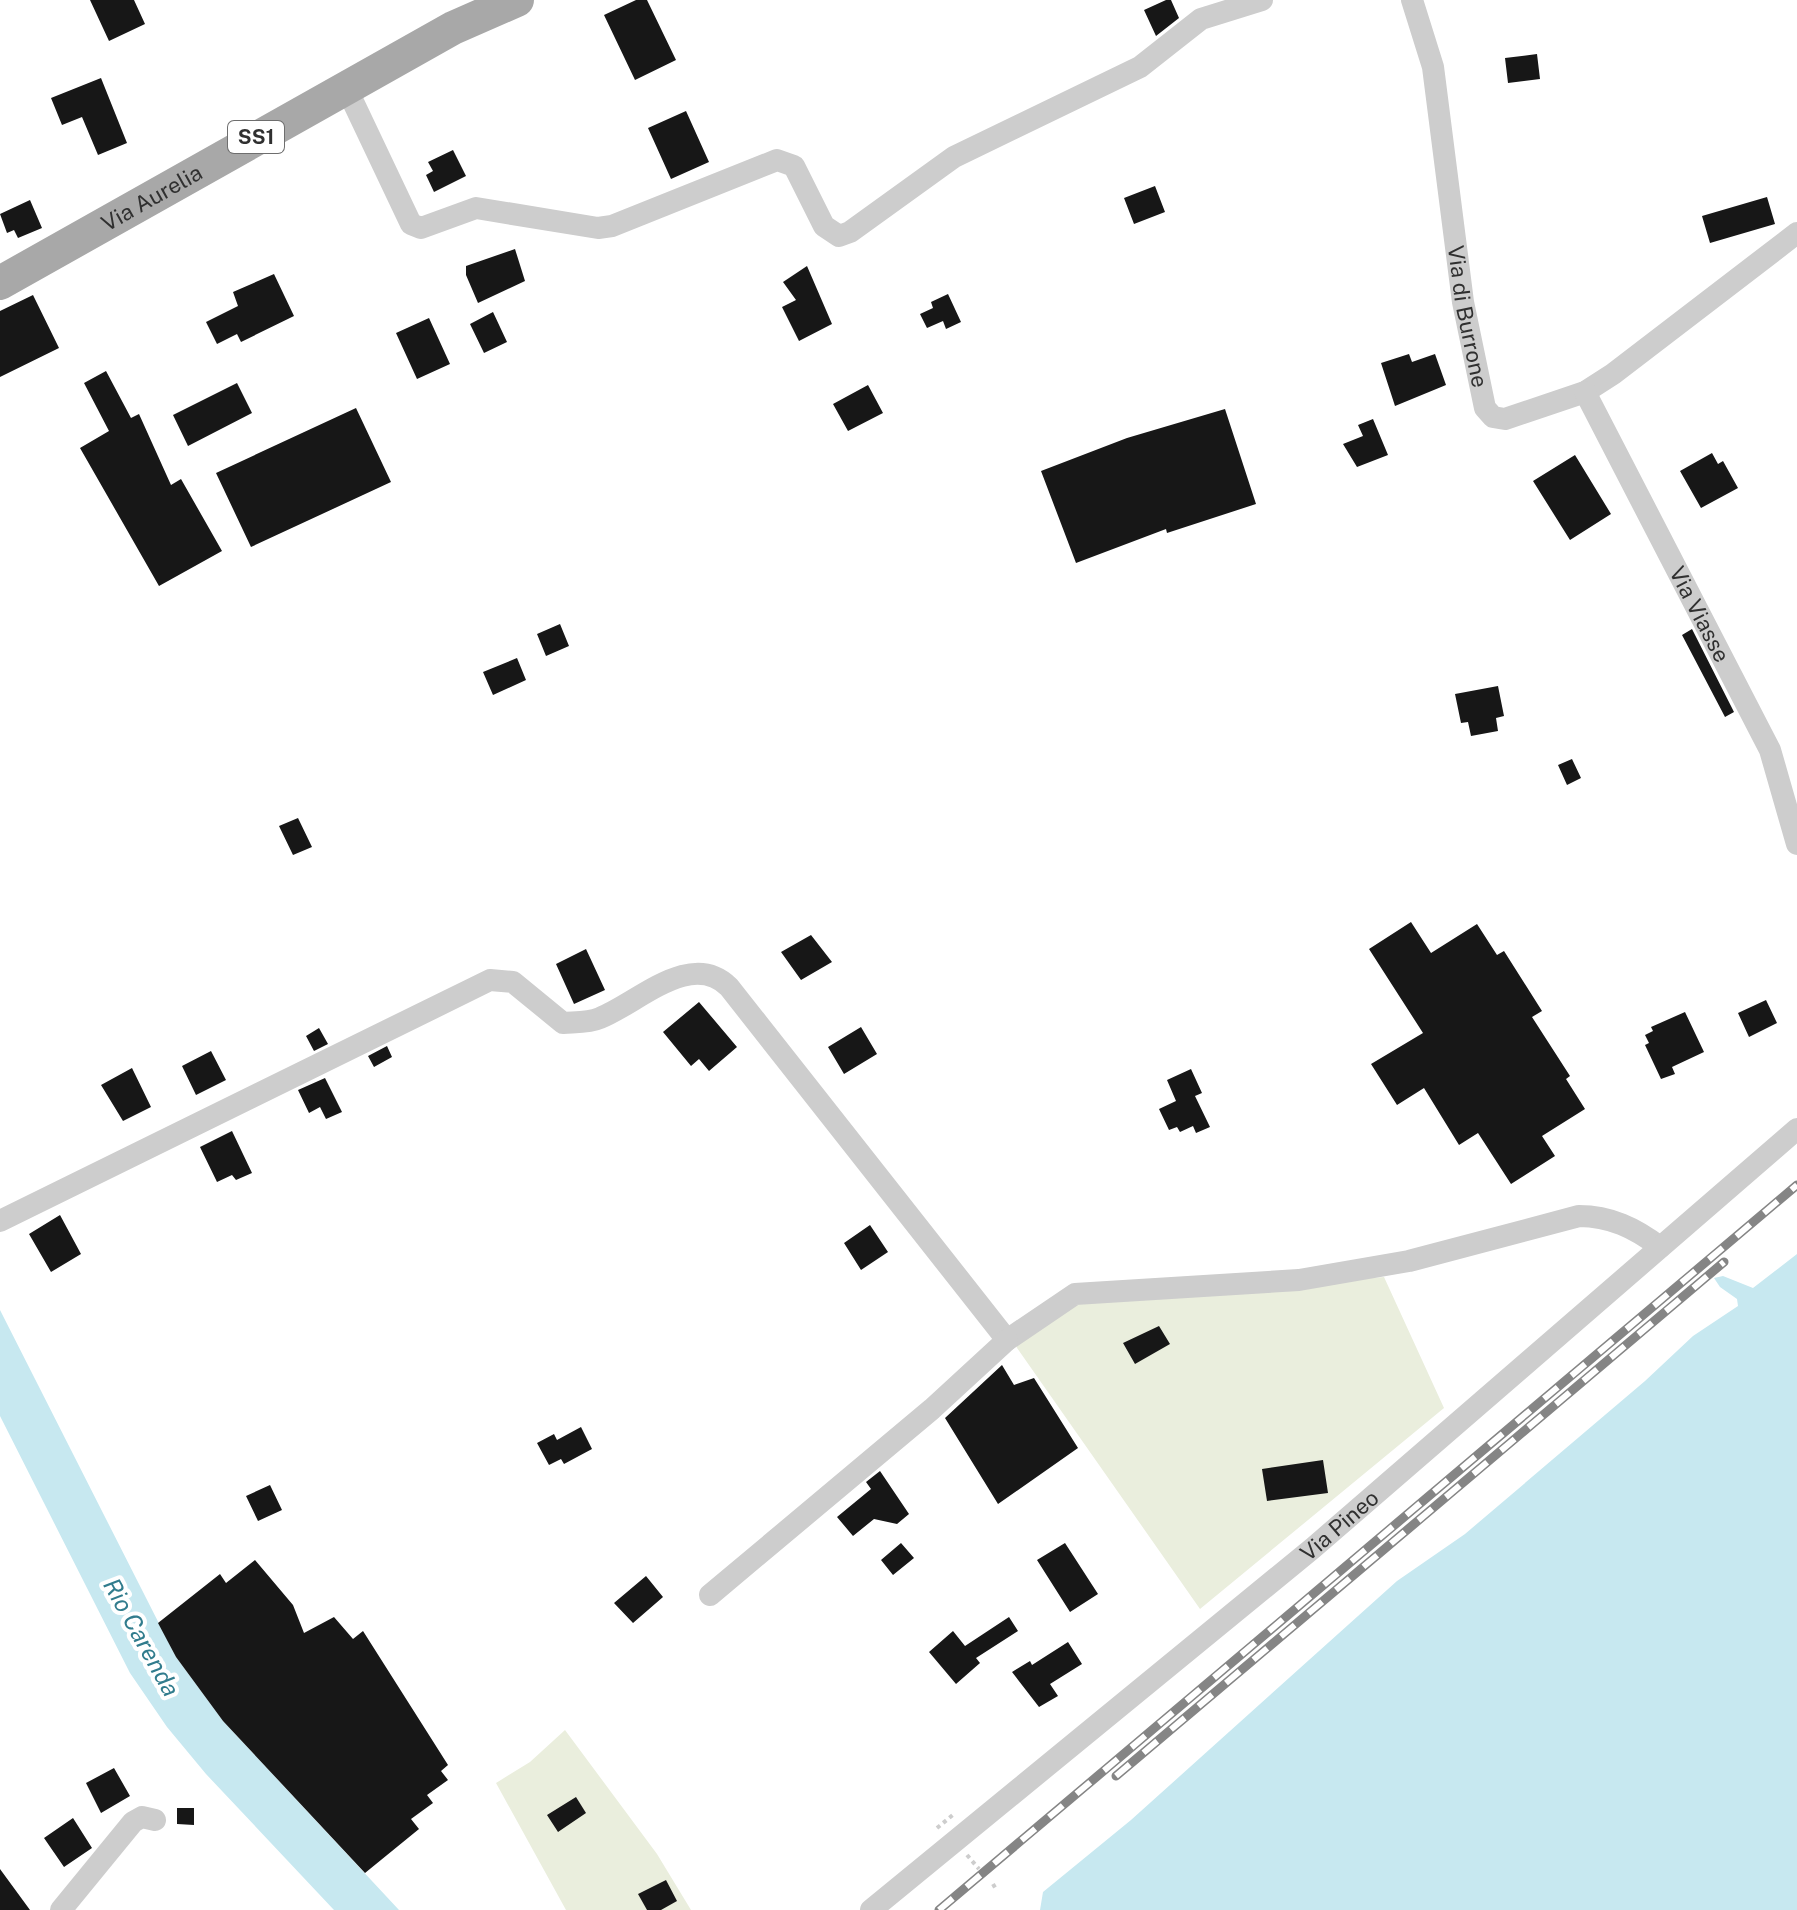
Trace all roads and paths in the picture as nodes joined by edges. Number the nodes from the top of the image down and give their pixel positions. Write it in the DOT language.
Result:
graph roads {
  1 [pos="517,0"];
  2 [pos="1262,0"];
  3 [pos="1412,0"];
  4 [pos="346,87"];
  5 [pos="1797,233"];
  6 [pos="0,283"];
  7 [pos="1585,392"];
  8 [pos="1797,844"];
  9 [pos="1797,1129"];
  10 [pos="0,1221"];
  11 [pos="1660,1247"];
  12 [pos="1007,1340"];
  13 [pos="710,1595"];
  14 [pos="155,1820"];
  15 [pos="993,1884"];
  16 [pos="997,1891"];
  17 [pos="61,1910"];
  18 [pos="871,1910"];
  1 -- 4 [label="main road, Via Aurelia / SS1"];
  2 -- 4 [label="street"];
  3 -- 7 [label="street, Via di Burrone"];
  4 -- 6 [label="main road, Via Aurelia / SS1"];
  5 -- 7 [label="street, Via di Burrone"];
  7 -- 8 [label="street, Via Viasse"];
  9 -- 11 [label="street, Via Pineo"];
  10 -- 12 [label="street"];
  11 -- 12 [label="street"];
  11 -- 18 [label="street, Via Pineo"];
  12 -- 13 [label="street"];
  14 -- 17 [label="street"];
  15 -- 16 [label="path"];
}
